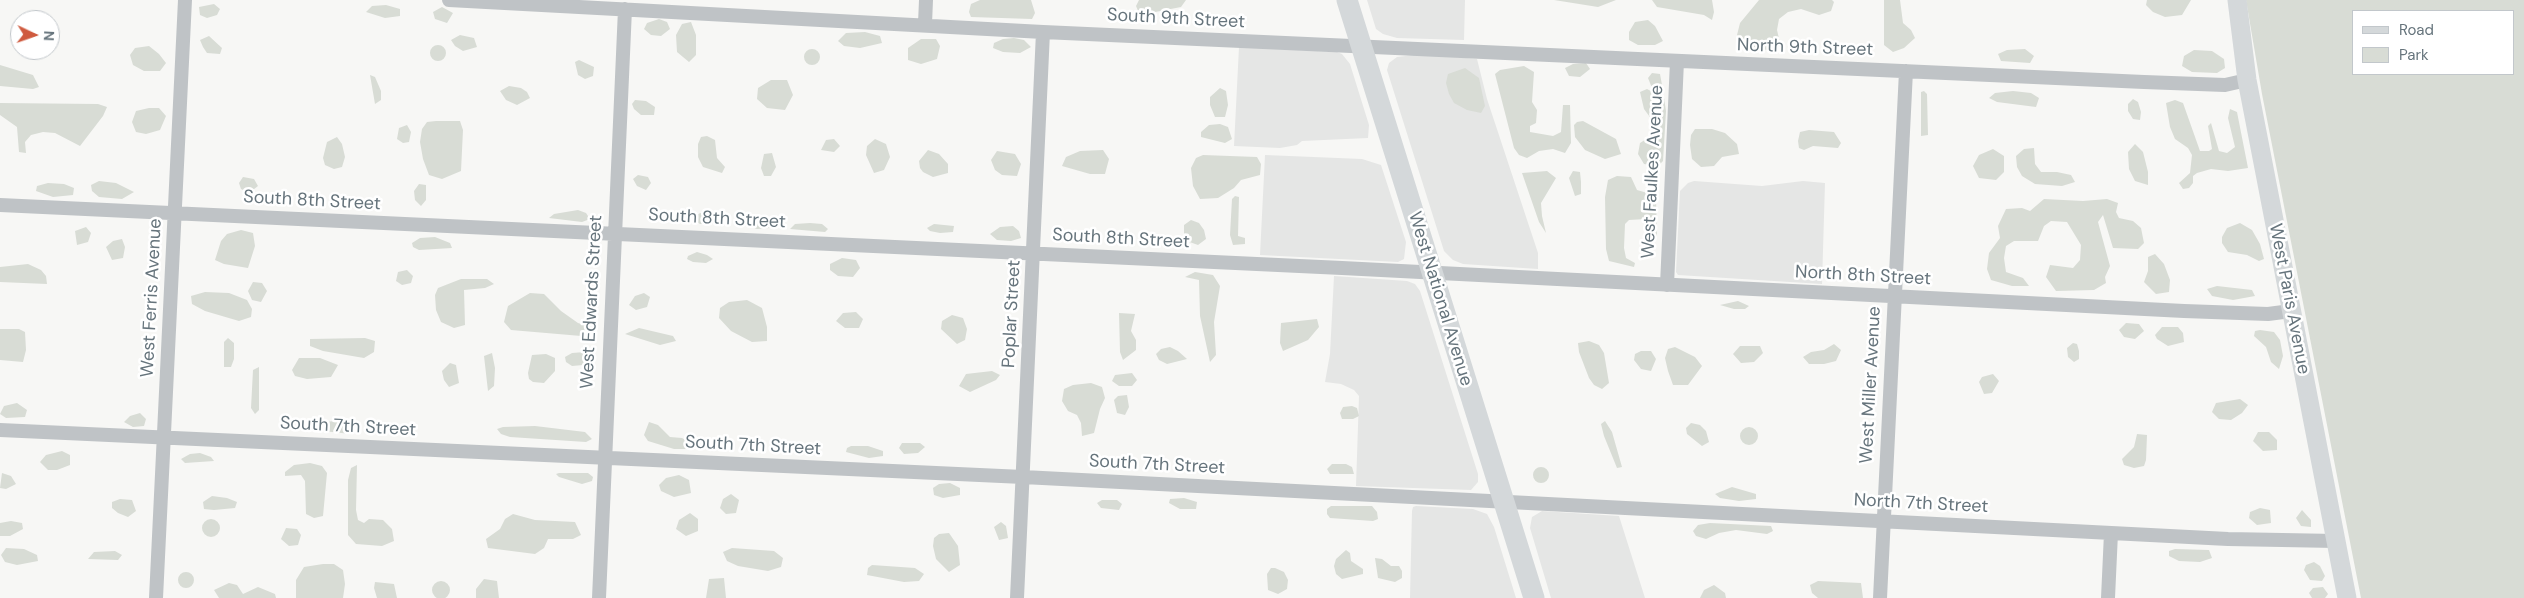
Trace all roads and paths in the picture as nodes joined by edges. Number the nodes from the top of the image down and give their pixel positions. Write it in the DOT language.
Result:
graph roads {
  1 [pos="185,0"];
  2 [pos="449,0"];
  3 [pos="926,0"];
  4 [pos="1347,0"];
  5 [pos="2237,0"];
  6 [pos="625,9"];
  7 [pos="925,24"];
  8 [pos="1043,32"];
  9 [pos="1361,45"];
  10 [pos="1677,61"];
  11 [pos="1906,71"];
  12 [pos="2246,80"];
  13 [pos="0,205"];
  14 [pos="175,213"];
  15 [pos="614,233"];
  16 [pos="1034,254"];
  17 [pos="1432,273"];
  18 [pos="1667,285"];
  19 [pos="1895,296"];
  20 [pos="2291,312"];
  21 [pos="0,430"];
  22 [pos="164,437"];
  23 [pos="604,458"];
  24 [pos="1023,477"];
  25 [pos="1503,502"];
  26 [pos="1883,521"];
  27 [pos="2111,533"];
  28 [pos="2336,542"];
  29 [pos="156,598"];
  30 [pos="599,598"];
  31 [pos="1017,598"];
  32 [pos="1534,598"];
  33 [pos="1880,598"];
  34 [pos="2108,598"];
  35 [pos="2347,598"];
  1 -- 14 [label="street, West Ferris Avenue"];
  2 -- 6 [label="street, South 9th Street"];
  3 -- 7 [label="street"];
  4 -- 9 [label="main road, West National Avenue"];
  5 -- 12 [label="main road, West Paris Avenue"];
  6 -- 7 [label="street, South 9th Street"];
  6 -- 15 [label="street, West Edwards Street"];
  7 -- 8 [label="street, South 9th Street"];
  8 -- 9 [label="street, South 9th Street"];
  8 -- 16 [label="street, Poplar Street"];
  9 -- 10 [label="street, North 9th Street"];
  9 -- 17 [label="main road, West National Avenue"];
  10 -- 11 [label="street, North 9th Street"];
  10 -- 18 [label="street, West Faulkes Avenue"];
  11 -- 12 [label="street, North 9th Street"];
  11 -- 19 [label="street, West Miller Avenue"];
  12 -- 20 [label="main road, West Paris Avenue"];
  13 -- 14 [label="street, South 8th Street"];
  14 -- 15 [label="street, South 8th Street"];
  14 -- 22 [label="street, West Ferris Avenue"];
  15 -- 16 [label="street, South 8th Street"];
  15 -- 23 [label="street, West Edwards Street"];
  16 -- 17 [label="street, South 8th Street"];
  16 -- 24 [label="street, Poplar Street"];
  17 -- 18 [label="street, North 8th Street"];
  17 -- 25 [label="main road, West National Avenue"];
  18 -- 19 [label="street, North 8th Street"];
  19 -- 20 [label="street, North 8th Street"];
  19 -- 26 [label="street, West Miller Avenue"];
  20 -- 28 [label="main road, West Paris Avenue"];
  21 -- 22 [label="street, South 7th Street"];
  22 -- 23 [label="street, South 7th Street"];
  22 -- 29 [label="street, West Ferris Avenue"];
  23 -- 24 [label="street, South 7th Street"];
  23 -- 30 [label="street, West Edwards Street"];
  24 -- 25 [label="street, South 7th Street"];
  24 -- 31 [label="street, Poplar Street"];
  25 -- 26 [label="street, North 7th Street"];
  25 -- 32 [label="main road, West National Avenue"];
  26 -- 27 [label="street, North 7th Street"];
  26 -- 33 [label="street, West Miller Avenue"];
  27 -- 28 [label="street, North 7th Street"];
  27 -- 34 [label="street"];
  28 -- 35 [label="main road, West Paris Avenue"];
}
